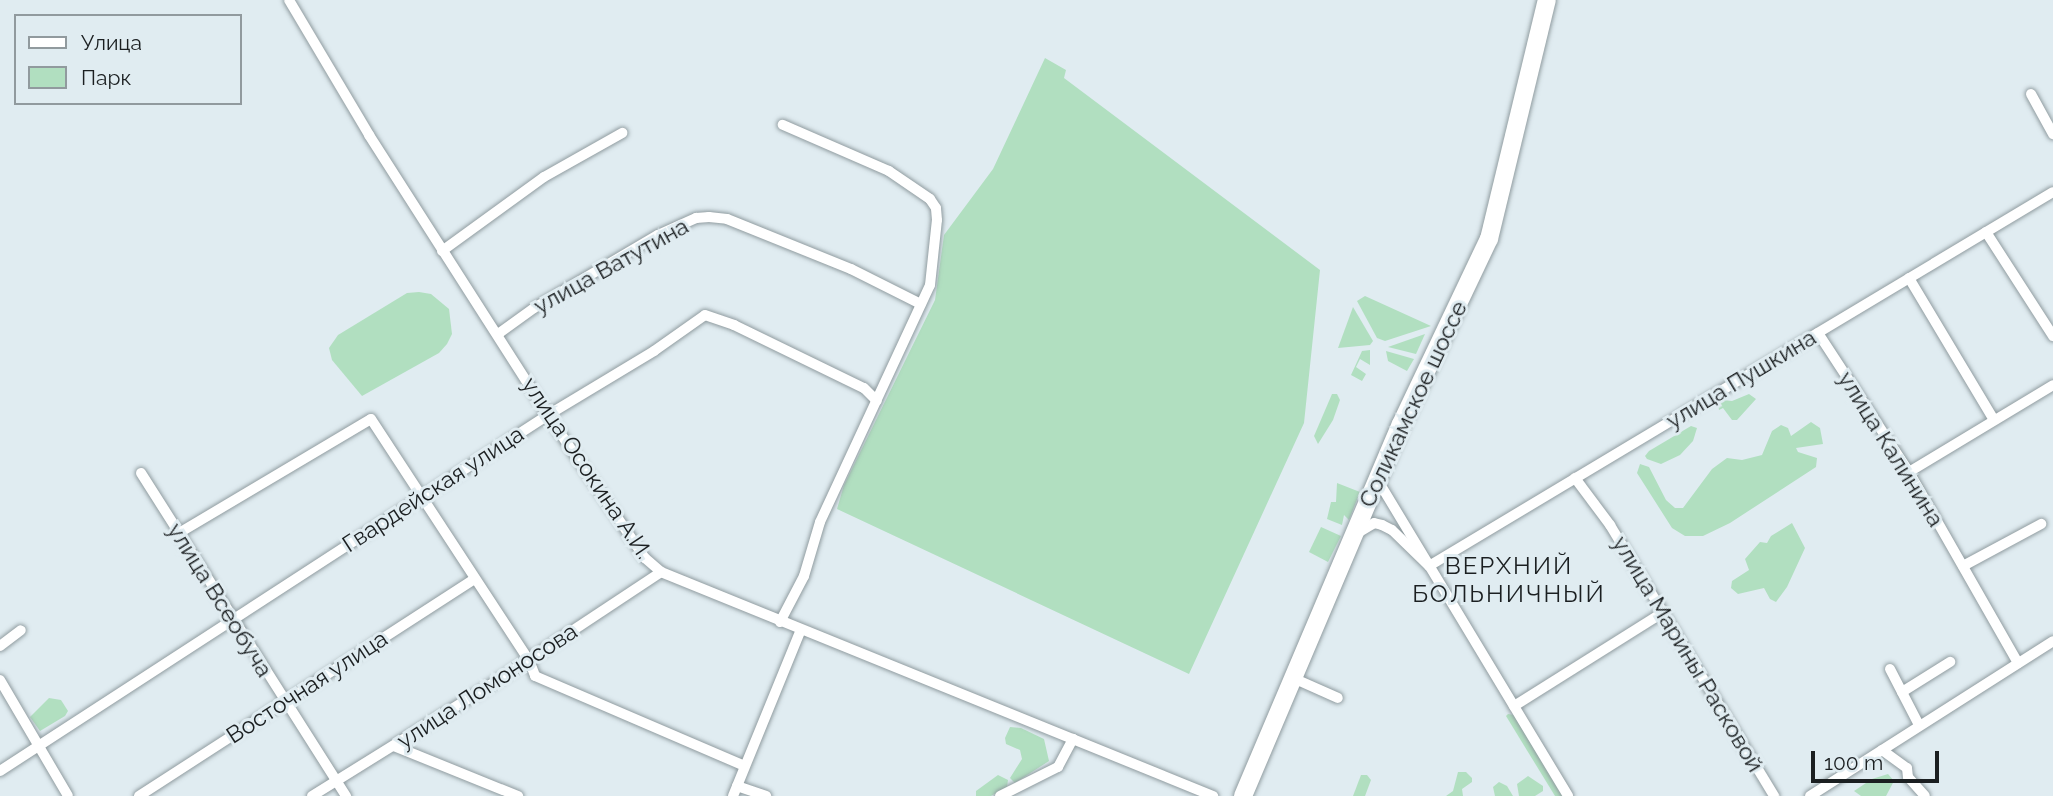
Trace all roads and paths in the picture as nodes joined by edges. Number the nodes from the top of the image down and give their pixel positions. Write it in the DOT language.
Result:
graph roads {
  1 [pos="289,0"];
  2 [pos="1547,0"];
  3 [pos="2031,94"];
  4 [pos="783,125"];
  5 [pos="622,133"];
  6 [pos="2053,134"];
  7 [pos="2053,192"];
  8 [pos="1986,232"];
  9 [pos="442,251"];
  10 [pos="1909,278"];
  11 [pos="921,304"];
  12 [pos="1818,333"];
  13 [pos="498,334"];
  14 [pos="2053,336"];
  15 [pos="2053,385"];
  16 [pos="877,401"];
  17 [pos="548,415"];
  18 [pos="1994,420"];
  19 [pos="1909,472"];
  20 [pos="141,473"];
  21 [pos="1575,478"];
  22 [pos="1377,479"];
  23 [pos="423,496"];
  24 [pos="2041,524"];
  25 [pos="179,533"];
  26 [pos="1351,539"];
  27 [pos="1429,566"];
  28 [pos="1963,566"];
  29 [pos="661,572"];
  30 [pos="475,579"];
  31 [pos="1662,613"];
  32 [pos="232,619"];
  33 [pos="780,622"];
  34 [pos="801,629"];
  35 [pos="21,630"];
  36 [pos="2053,641"];
  37 [pos="0,646"];
  38 [pos="528,660"];
  39 [pos="1950,662"];
  40 [pos="2018,663"];
  41 [pos="1890,669"];
  42 [pos="1293,678"];
  43 [pos="0,680"];
  44 [pos="1902,692"];
  45 [pos="1338,698"];
  46 [pos="284,701"];
  47 [pos="1514,706"];
  48 [pos="1919,725"];
  49 [pos="1073,739"];
  50 [pos="36,745"];
  51 [pos="394,746"];
  52 [pos="1882,750"];
  53 [pos="743,765"];
  54 [pos="0,771"];
  55 [pos="335,781"];
  56 [pos="735,791"];
  57 [pos="68,796"];
  58 [pos="139,796"];
  59 [pos="312,796"];
  60 [pos="346,796"];
  61 [pos="517,796"];
  62 [pos="766,796"];
  63 [pos="1000,796"];
  64 [pos="1213,796"];
  65 [pos="1243,796"];
  66 [pos="1568,796"];
  67 [pos="1774,796"];
  68 [pos="1810,796"];
  69 [pos="1924,796"];
  1 -- 9 [label="street, улица Осокина А.И."];
  2 -- 22 [label="highway, Соликамское шоссе"];
  3 -- 6 [label="street"];
  4 -- 11 [label="street"];
  5 -- 9 [label="street"];
  7 -- 8 [label="street, улица Пушкина"];
  8 -- 10 [label="street, улица Пушкина"];
  8 -- 14 [label="street"];
  9 -- 13 [label="street, улица Осокина А.И."];
  10 -- 12 [label="street, улица Пушкина"];
  10 -- 18 [label="street"];
  11 -- 13 [label="street, улица Ватутина"];
  11 -- 16 [label="street"];
  12 -- 19 [label="street, улица Калинина"];
  12 -- 21 [label="street, улица Пушкина"];
  13 -- 17 [label="street, улица Осокина А.И."];
  15 -- 18 [label="street"];
  16 -- 17 [label="street, Гвардейская улица"];
  16 -- 33 [label="street"];
  17 -- 23 [label="street, Гвардейская улица"];
  17 -- 29 [label="street, улица Осокина А.И."];
  18 -- 19 [label="street"];
  19 -- 28 [label="street, улица Калинина"];
  20 -- 25 [label="street, улица Всеобуча"];
  21 -- 27 [label="street, улица Пушкина"];
  21 -- 31 [label="street, улица Марины Расковой"];
  22 -- 26 [label="highway, Соликамское шоссе"];
  22 -- 27 [label="street"];
  23 -- 25 [label="street"];
  23 -- 30 [label="street"];
  23 -- 32 [label="street, Гвардейская улица"];
  24 -- 28 [label="street"];
  25 -- 32 [label="street, улица Всеобуча"];
  26 -- 27 [label="street"];
  26 -- 42 [label="highway, Соликамское шоссе"];
  27 -- 47 [label="street"];
  28 -- 40 [label="street, улица Калинина"];
  29 -- 33 [label="street, улица Осокина А.И."];
  29 -- 38 [label="street, улица Ломоносова"];
  30 -- 38 [label="street"];
  30 -- 46 [label="street, Восточная улица"];
  31 -- 47 [label="street"];
  31 -- 67 [label="street, улица Марины Расковой"];
  32 -- 46 [label="street, улица Всеобуча"];
  32 -- 50 [label="street, Гвардейская улица"];
  33 -- 34 [label="street, улица Осокина А.И."];
  34 -- 49 [label="street, улица Осокина А.И."];
  34 -- 53 [label="street"];
  35 -- 37 [label="street"];
  36 -- 40 [label="street"];
  38 -- 51 [label="street, улица Ломоносова"];
  38 -- 53 [label="street"];
  39 -- 44 [label="street"];
  40 -- 48 [label="street"];
  41 -- 44 [label="street"];
  42 -- 45 [label="street"];
  42 -- 65 [label="highway, Соликамское шоссе"];
  43 -- 50 [label="street"];
  44 -- 48 [label="street"];
  46 -- 55 [label="street, улица Всеобуча"];
  46 -- 58 [label="street, Восточная улица"];
  47 -- 66 [label="street"];
  48 -- 52 [label="street"];
  49 -- 63 [label="street"];
  49 -- 64 [label="street, улица Осокина А.И."];
  50 -- 54 [label="street, Гвардейская улица"];
  50 -- 57 [label="street"];
  51 -- 55 [label="street, улица Ломоносова"];
  51 -- 61 [label="street"];
  52 -- 68 [label="street"];
  52 -- 69 [label="street"];
  53 -- 56 [label="street"];
  55 -- 59 [label="street, улица Ломоносова"];
  55 -- 60 [label="street, улица Всеобуча"];
  56 -- 62 [label="street"];
}
